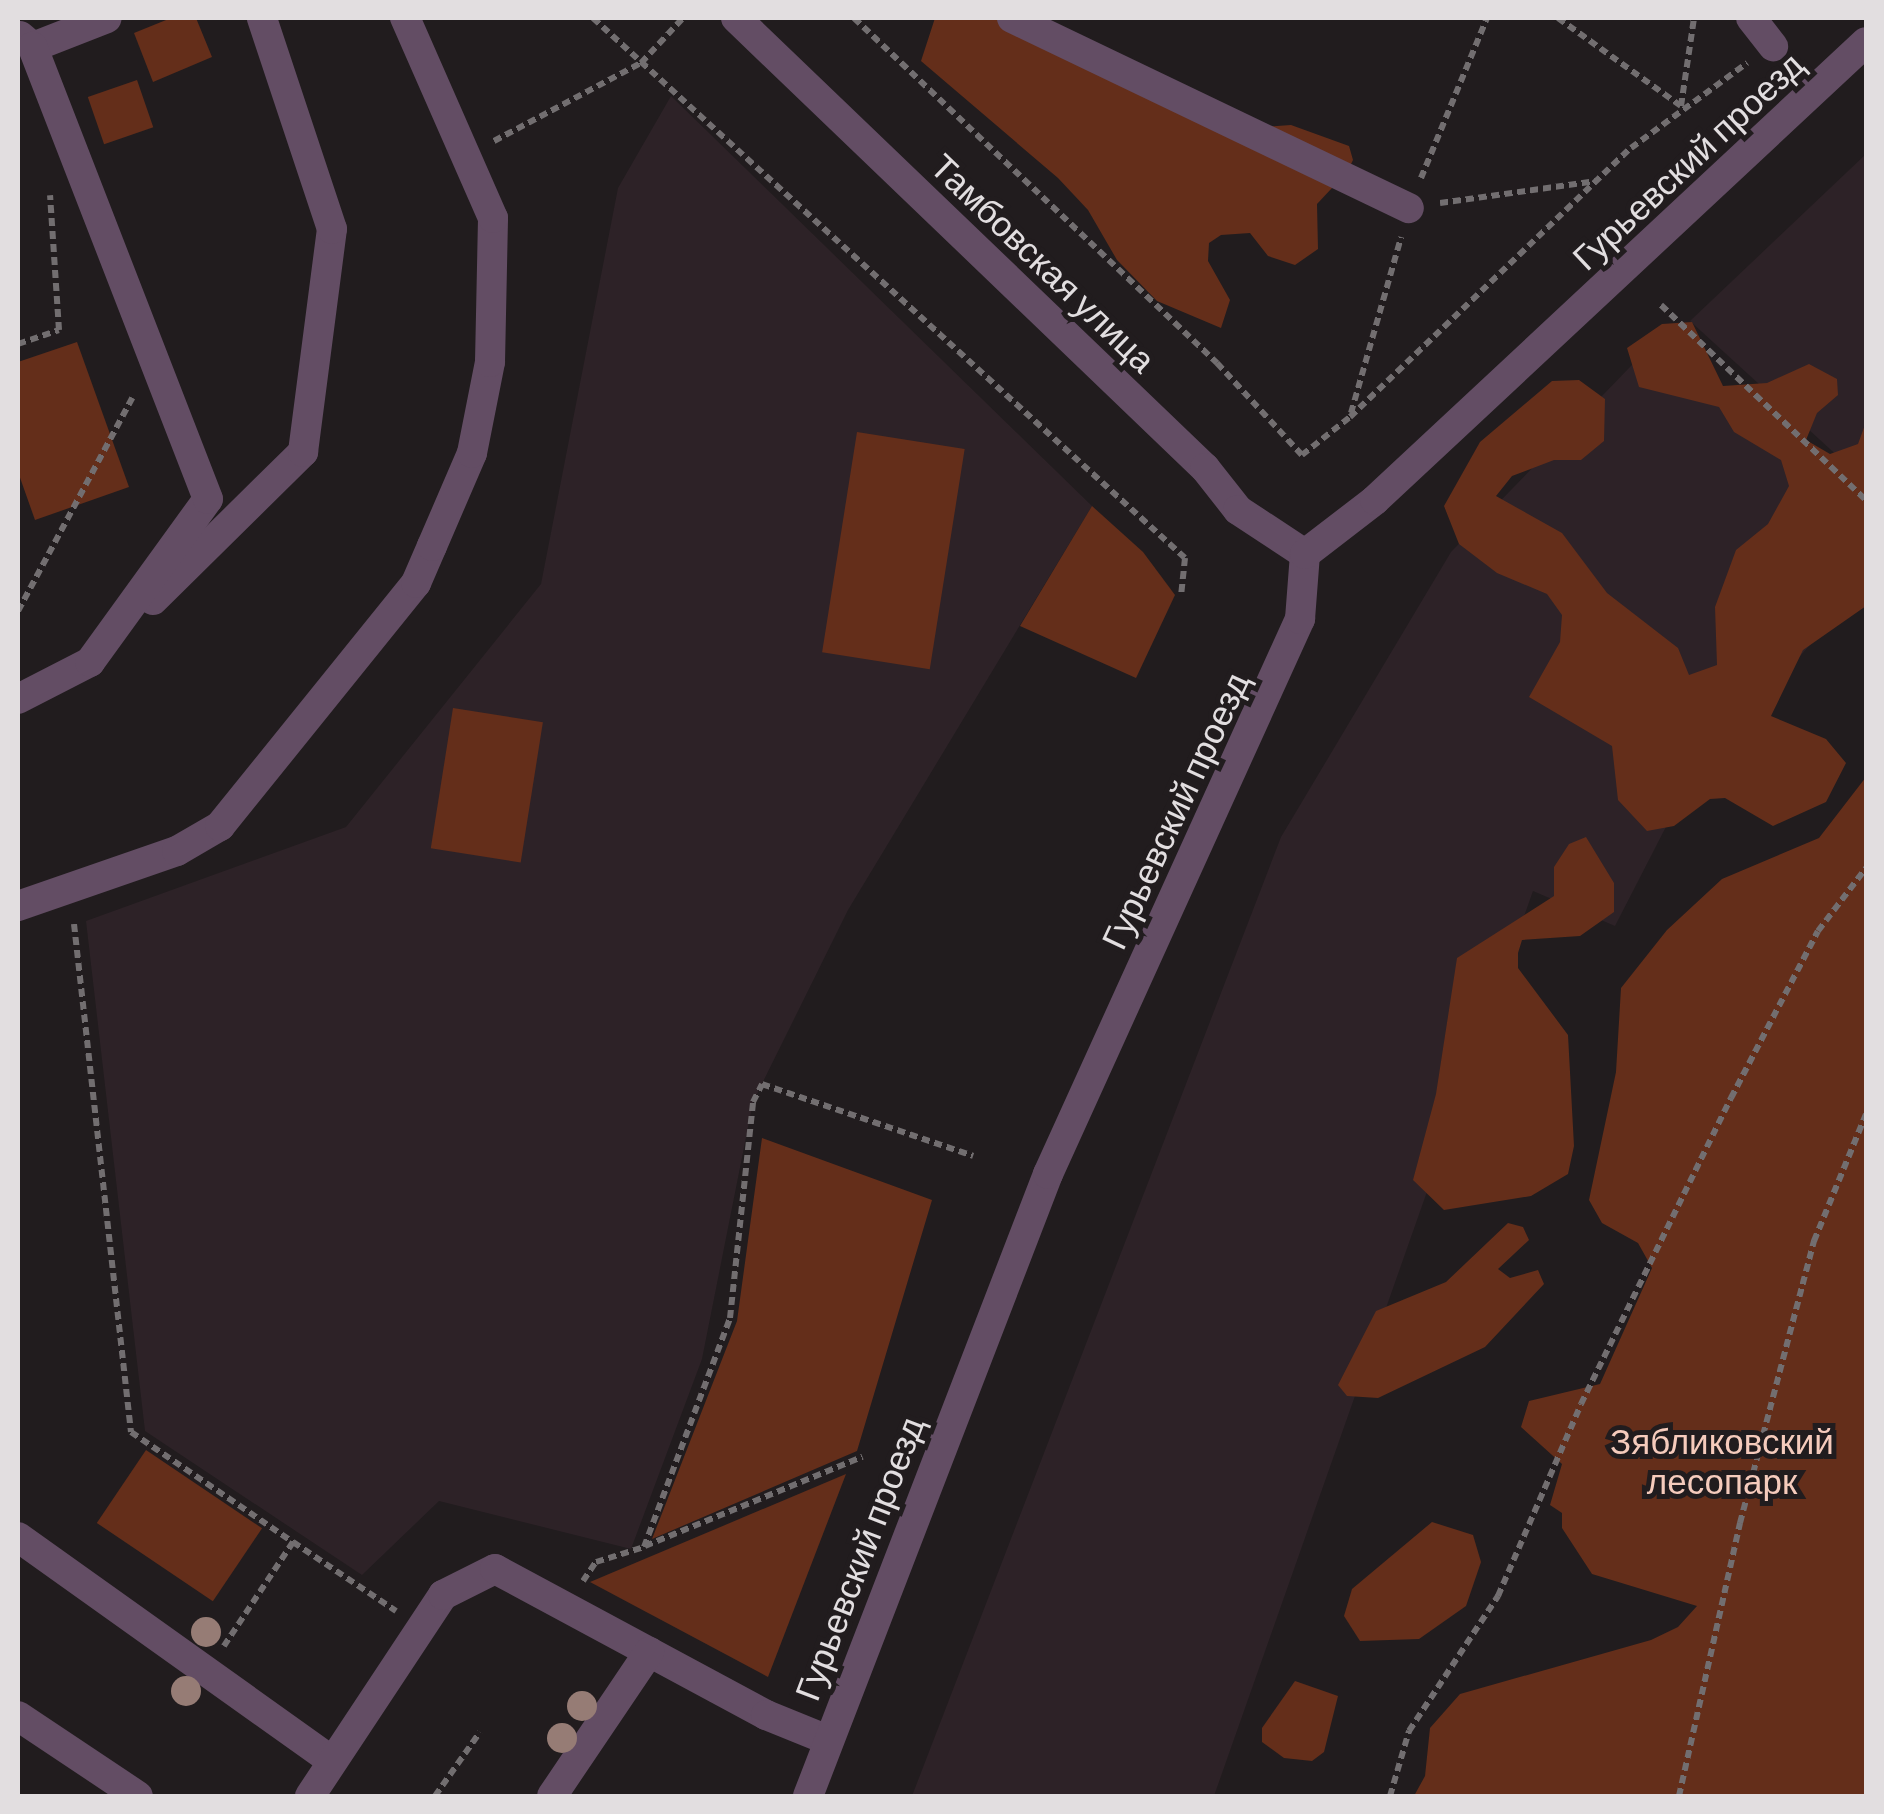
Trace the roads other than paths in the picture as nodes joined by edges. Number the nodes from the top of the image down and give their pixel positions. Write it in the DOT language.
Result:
graph roads {
  1 [pos="107,18"];
  2 [pos="262,18"];
  3 [pos="405,18"];
  4 [pos="736,18"];
  5 [pos="1012,18"];
  6 [pos="1752,18"];
  7 [pos="25,41"];
  8 [pos="1866,42"];
  9 [pos="1773,46"];
  10 [pos="1409,208"];
  11 [pos="1305,554"];
  12 [pos="90,662"];
  13 [pos="18,700"];
  14 [pos="18,906"];
  15 [pos="18,1537"];
  16 [pos="649,1652"];
  17 [pos="18,1716"];
  18 [pos="828,1740"];
  19 [pos="332,1761"];
  20 [pos="138,1796"];
  21 [pos="310,1796"];
  22 [pos="552,1796"];
  23 [pos="808,1796"];
  1 -- 7 [label="street"];
  2 -- 12 [label="street"];
  3 -- 14 [label="street"];
  4 -- 11 [label="street, Тамбовская улица"];
  5 -- 10 [label="street"];
  6 -- 9 [label="street"];
  7 -- 12 [label="street"];
  8 -- 11 [label="street, Гурьевский проезд"];
  11 -- 18 [label="street, Гурьевский проезд"];
  12 -- 13 [label="street"];
  15 -- 19 [label="street"];
  16 -- 18 [label="street"];
  16 -- 19 [label="street"];
  16 -- 22 [label="street"];
  17 -- 20 [label="street"];
  18 -- 23 [label="street, Гурьевский проезд"];
  19 -- 21 [label="street"];
}
